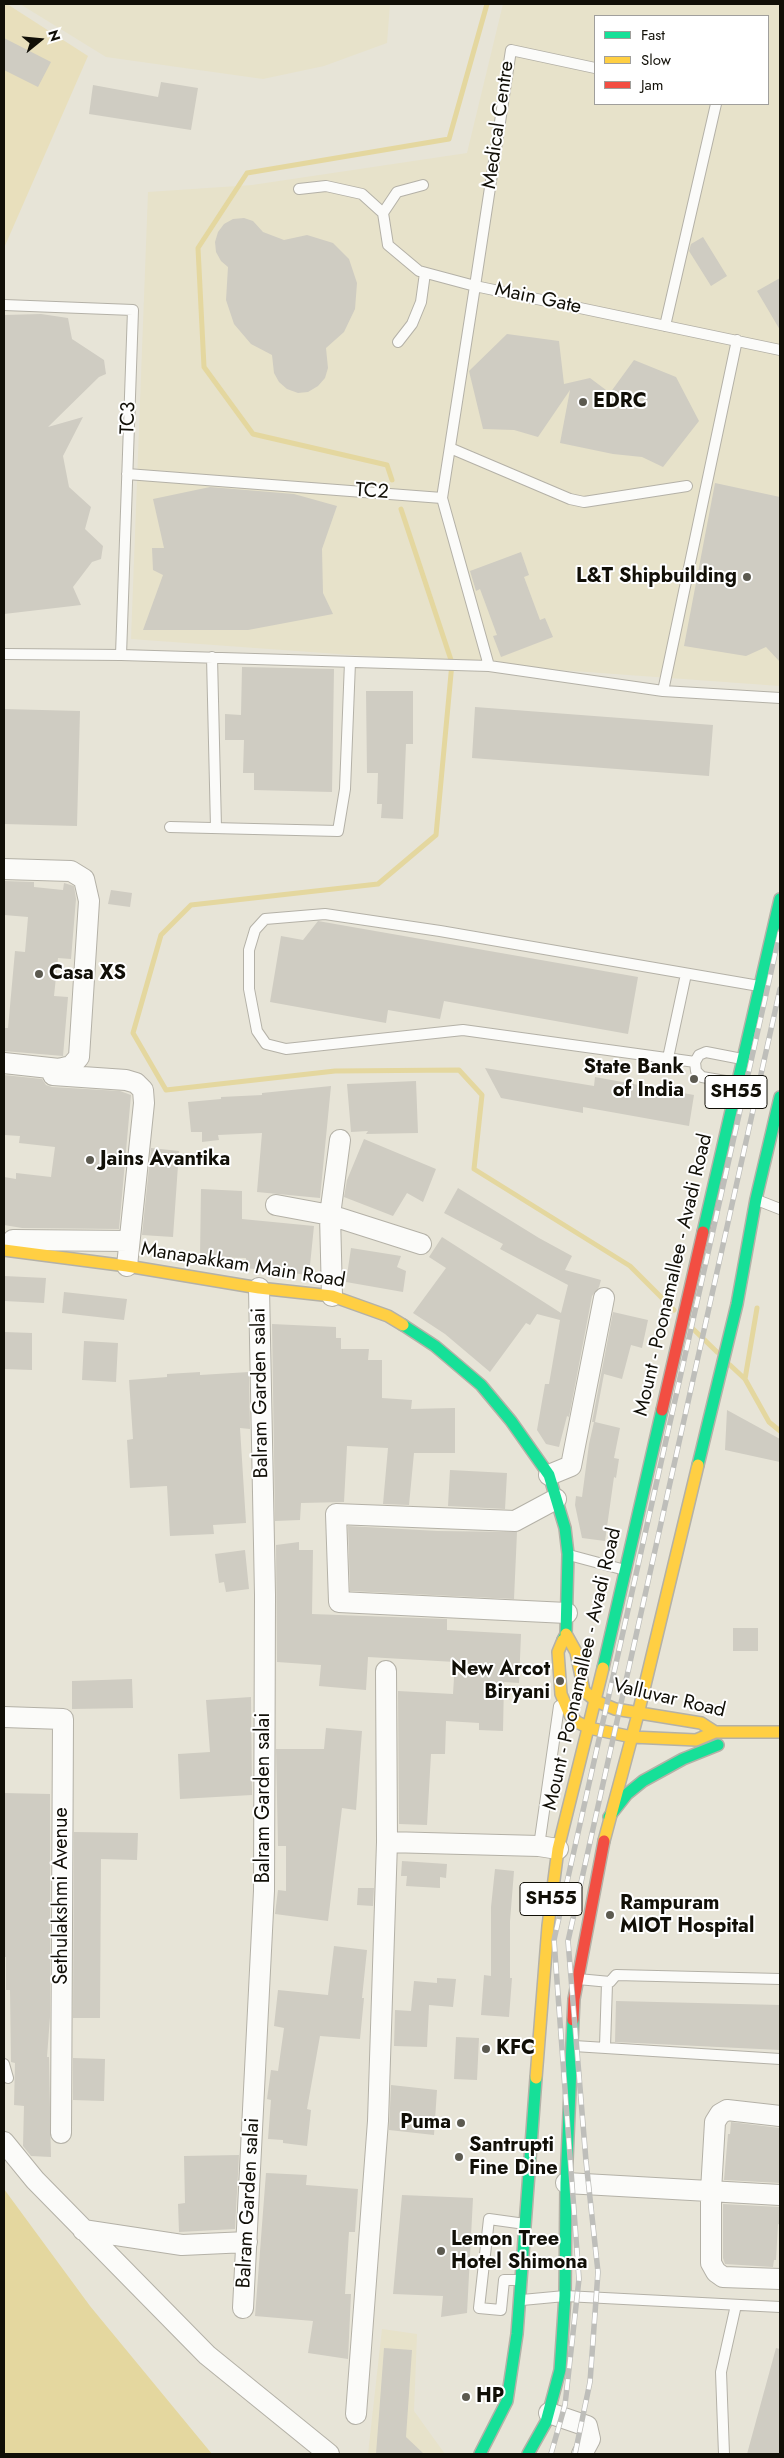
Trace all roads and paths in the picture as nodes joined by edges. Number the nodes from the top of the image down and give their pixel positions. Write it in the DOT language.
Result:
graph roads {
  1 [pos="594,68"];
  2 [pos="716,105"];
  3 [pos="423,185"];
  4 [pos="299,189"];
  5 [pos="383,213"];
  6 [pos="425,273"];
  7 [pos="475,286"];
  8 [pos="4,306"];
  9 [pos="665,326"];
  10 [pos="737,340"];
  11 [pos="398,342"];
  12 [pos="780,350"];
  13 [pos="450,448"];
  14 [pos="127,474"];
  15 [pos="687,486"];
  16 [pos="442,498"];
  17 [pos="4,654"];
  18 [pos="121,655"];
  19 [pos="212,658"];
  20 [pos="350,662"];
  21 [pos="489,666"];
  22 [pos="664,691"];
  23 [pos="780,698"];
  24 [pos="170,827"];
  25 [pos="216,828"];
  26 [pos="4,869"];
  27 [pos="780,899"];
  28 [pos="686,974"];
  29 [pos="760,987"];
  30 [pos="668,1058"];
  31 [pos="743,1059"];
  32 [pos="695,1062"];
  33 [pos="4,1063"];
  34 [pos="4,1071"];
  35 [pos="738,1083"];
  36 [pos="780,1097"];
  37 [pos="340,1140"];
  38 [pos="756,1200"];
  39 [pos="276,1205"];
  40 [pos="780,1208"];
  41 [pos="330,1215"];
  42 [pos="4,1240"];
  43 [pos="129,1241"];
  44 [pos="420,1244"];
  45 [pos="4,1250"];
  46 [pos="127,1266"];
  47 [pos="259,1288"];
  48 [pos="332,1296"];
  49 [pos="604,1298"];
  50 [pos="549,1475"];
  51 [pos="556,1499"];
  52 [pos="568,1554"];
  53 [pos="626,1570"];
  54 [pos="567,1613"];
  55 [pos="566,1634"];
  56 [pos="386,1671"];
  57 [pos="561,1694"];
  58 [pos="596,1701"];
  59 [pos="638,1714"];
  60 [pos="4,1717"];
  61 [pos="589,1728"];
  62 [pos="715,1732"];
  63 [pos="749,1732"];
  64 [pos="780,1732"];
  65 [pos="632,1737"];
  66 [pos="609,1817"];
  67 [pos="387,1842"];
  68 [pos="549,1848"];
  69 [pos="578,1979"];
  70 [pos="780,1979"];
  71 [pos="607,1983"];
  72 [pos="571,2045"];
  73 [pos="605,2047"];
  74 [pos="780,2059"];
  75 [pos="4,2064"];
  76 [pos="8,2078"];
  77 [pos="780,2116"];
  78 [pos="61,2133"];
  79 [pos="4,2142"];
  80 [pos="566,2183"];
  81 [pos="711,2191"];
  82 [pos="780,2196"];
  83 [pos="526,2224"];
  84 [pos="83,2230"];
  85 [pos="247,2242"];
  86 [pos="780,2279"];
  87 [pos="522,2280"];
  88 [pos="565,2296"];
  89 [pos="521,2300"];
  90 [pos="736,2305"];
  91 [pos="780,2307"];
  92 [pos="244,2308"];
  93 [pos="549,2412"];
  94 [pos="356,2414"];
  95 [pos="329,2454"];
  96 [pos="480,2454"];
  97 [pos="528,2454"];
  98 [pos="582,2454"];
  99 [pos="724,2454"];
  1 -- 7 [label="lane, Medical Centre"];
  2 -- 9 [label="lane"];
  3 -- 5 [label="lane"];
  4 -- 5 [label="lane"];
  5 -- 6 [label="lane"];
  6 -- 7 [label="lane"];
  6 -- 11 [label="lane"];
  7 -- 9 [label="lane, Main Gate"];
  7 -- 13 [label="lane, Main Gate"];
  8 -- 14 [label="lane, TC3"];
  9 -- 10 [label="lane, Main Gate"];
  10 -- 12 [label="lane, Main Gate"];
  10 -- 22 [label="lane"];
  13 -- 15 [label="lane"];
  13 -- 16 [label="lane, Main Gate"];
  14 -- 16 [label="lane, TC2"];
  14 -- 18 [label="lane, TC3"];
  16 -- 21 [label="lane"];
  17 -- 18 [label="lane"];
  18 -- 19 [label="lane"];
  19 -- 20 [label="lane"];
  19 -- 25 [label="lane"];
  20 -- 21 [label="lane"];
  20 -- 25 [label="lane"];
  21 -- 22 [label="lane"];
  22 -- 23 [label="lane"];
  24 -- 25 [label="lane"];
  26 -- 33 [label="street"];
  27 -- 29 [label="main road, Mount - Poonamallee - Avadi Road / SH55"];
  28 -- 29 [label="lane"];
  28 -- 30 [label="lane"];
  28 -- 30 [label="lane"];
  29 -- 31 [label="main road, Mount - Poonamallee - Avadi Road / SH55"];
  30 -- 32 [label="lane"];
  31 -- 32 [label="lane"];
  31 -- 35 [label="main road, Mount - Poonamallee - Avadi Road / SH55"];
  32 -- 35 [label="lane"];
  34 -- 43 [label="street"];
  35 -- 53 [label="main road, Mount - Poonamallee - Avadi Road / SH55"];
  36 -- 38 [label="main road, SH55"];
  37 -- 41 [label="street"];
  38 -- 40 [label="lane"];
  38 -- 59 [label="main road, SH55"];
  39 -- 41 [label="street"];
  41 -- 44 [label="street"];
  41 -- 48 [label="street"];
  42 -- 43 [label="street"];
  43 -- 46 [label="street"];
  45 -- 46 [label="main road, Manapakkam Main Road"];
  46 -- 47 [label="main road, Manapakkam Main Road"];
  47 -- 48 [label="main road, Manapakkam Main Road"];
  47 -- 85 [label="street, Balram Garden salai"];
  48 -- 50 [label="main road, Manapakkam Main Road"];
  49 -- 50 [label="street"];
  50 -- 51 [label="main road, Manapakkam Main Road"];
  51 -- 52 [label="main road, Manapakkam Main Road"];
  51 -- 54 [label="street"];
  52 -- 53 [label="lane"];
  52 -- 54 [label="main road, Manapakkam Main Road"];
  53 -- 58 [label="main road, Mount - Poonamallee - Avadi Road / SH55"];
  54 -- 55 [label="main road, Manapakkam Main Road"];
  55 -- 57 [label="main road, Manapakkam Main Road"];
  55 -- 58 [label="main road, Valluvar Road"];
  56 -- 67 [label="street"];
  57 -- 61 [label="main road, Manapakkam Main Road"];
  57 -- 68 [label="lane"];
  58 -- 59 [label="main road, Valluvar Road"];
  58 -- 61 [label="main road, Mount - Poonamallee - Avadi Road / SH55"];
  59 -- 62 [label="main road, Valluvar Road"];
  59 -- 65 [label="main road, SH55"];
  60 -- 78 [label="street, Sethulakshmi Avenue"];
  61 -- 65 [label="main road, Manapakkam Main Road"];
  61 -- 68 [label="main road, Mount - Poonamallee - Avadi Road / SH55"];
  62 -- 63 [label="main road, Valluvar Road"];
  62 -- 65 [label="main road, Manapakkam Main Road"];
  63 -- 64 [label="main road, Valluvar Road"];
  63 -- 66 [label="main road"];
  65 -- 66 [label="main road, SH55"];
  66 -- 69 [label="main road, SH55"];
  67 -- 68 [label="street"];
  67 -- 94 [label="street"];
  68 -- 83 [label="main road, Mount - Poonamallee - Avadi Road / SH55"];
  69 -- 71 [label="lane"];
  69 -- 72 [label="main road, SH55"];
  70 -- 71 [label="lane"];
  71 -- 73 [label="lane"];
  72 -- 73 [label="lane"];
  72 -- 80 [label="main road, SH55"];
  73 -- 74 [label="lane"];
  75 -- 76 [label="lane"];
  77 -- 81 [label="street"];
  79 -- 84 [label="street"];
  80 -- 81 [label="street"];
  80 -- 88 [label="main road, SH55"];
  81 -- 82 [label="street"];
  81 -- 86 [label="street"];
  83 -- 87 [label="main road, Mount - Poonamallee - Avadi Road / SH55"];
  83 -- 87 [label="lane"];
  84 -- 85 [label="street"];
  84 -- 95 [label="street"];
  85 -- 92 [label="street, Balram Garden salai"];
  87 -- 89 [label="main road, Mount - Poonamallee - Avadi Road / SH55"];
  88 -- 89 [label="lane"];
  88 -- 90 [label="lane"];
  88 -- 93 [label="main road, SH55"];
  89 -- 96 [label="main road, Mount - Poonamallee - Avadi Road / SH55"];
  90 -- 91 [label="lane"];
  90 -- 99 [label="lane"];
  93 -- 97 [label="main road, SH55"];
  93 -- 98 [label="street"];
}
